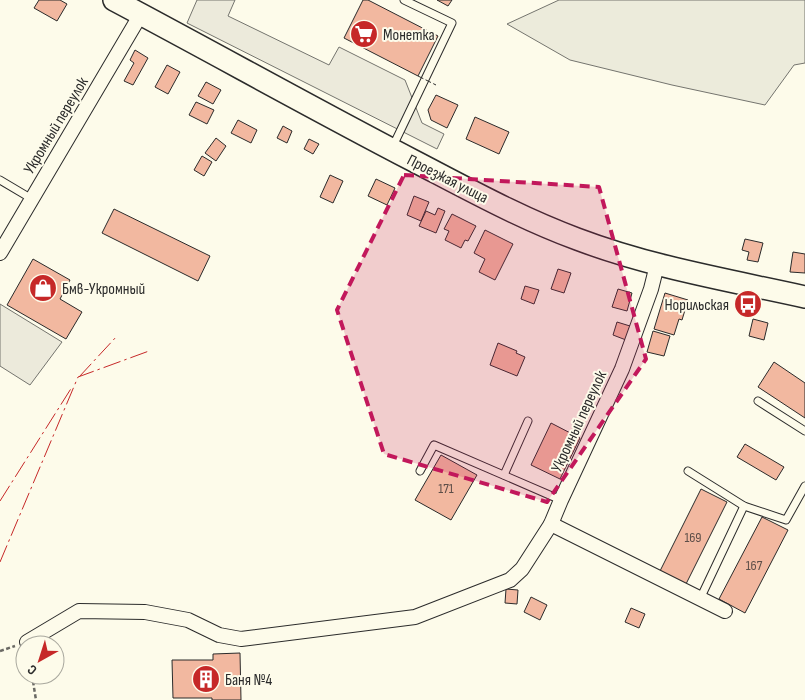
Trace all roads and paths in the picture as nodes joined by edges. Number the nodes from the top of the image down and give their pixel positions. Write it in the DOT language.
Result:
graph roads {
  1 [pos="114,0"];
  2 [pos="404,0"];
  3 [pos="141,14"];
  4 [pos="391,149"];
  5 [pos="0,180"];
  6 [pos="32,199"];
  7 [pos="0,253"];
  8 [pos="657,265"];
  9 [pos="805,297"];
  10 [pos="758,401"];
  11 [pos="528,421"];
  12 [pos="805,431"];
  13 [pos="688,471"];
  14 [pos="420,472"];
  15 [pos="504,475"];
  16 [pos="805,486"];
  17 [pos="561,500"];
  18 [pos="744,506"];
  19 [pos="552,524"];
  20 [pos="700,600"];
  21 [pos="725,610"];
  22 [pos="38,635"];
  23 [pos="34,685"];
  24 [pos="36,700"];
  1 -- 3 [label="main road, Проезжая улица"];
  2 -- 4 [label="lane"];
  3 -- 4 [label="main road, Проезжая улица"];
  3 -- 6 [label="street, Укромный переулок"];
  4 -- 8 [label="main road, Проезжая улица"];
  5 -- 6 [label="lane"];
  6 -- 7 [label="street, Укромный переулок"];
  8 -- 9 [label="main road, Проезжая улица"];
  8 -- 17 [label="street, Укромный переулок"];
  10 -- 12 [label="lane"];
  11 -- 15 [label="lane"];
  13 -- 18 [label="lane"];
  14 -- 15 [label="lane"];
  15 -- 17 [label="lane"];
  16 -- 18 [label="lane"];
  17 -- 19 [label="street, Укромный переулок"];
  18 -- 20 [label="lane"];
  19 -- 20 [label="street"];
  19 -- 22 [label="street, Укромный переулок"];
  20 -- 21 [label="street"];
  23 -- 24 [label="path"];
}
